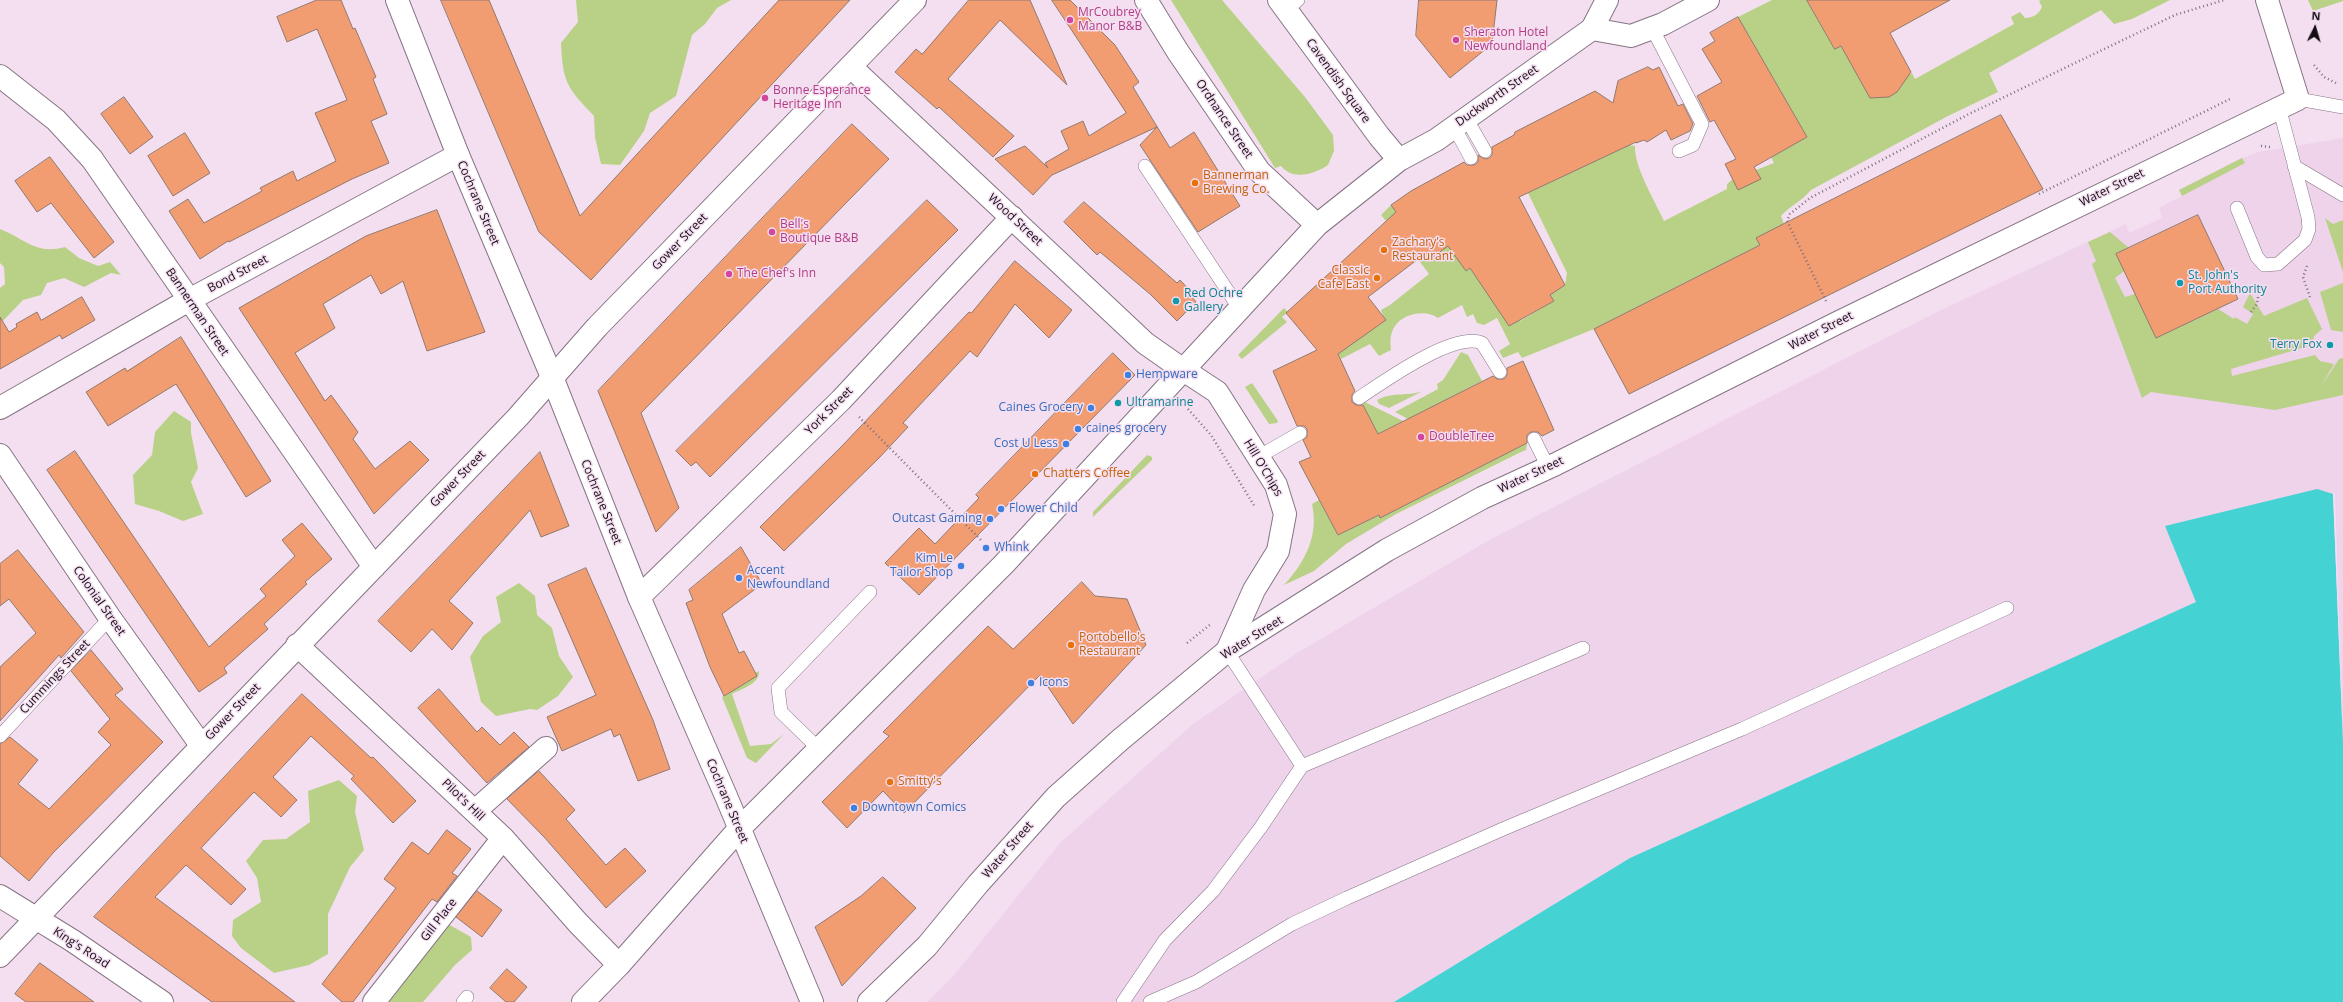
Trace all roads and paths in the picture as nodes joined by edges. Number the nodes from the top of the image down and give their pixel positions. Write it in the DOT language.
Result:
graph roads {
  1 [pos="397,0"];
  2 [pos="915,0"];
  3 [pos="1146,0"];
  4 [pos="1607,0"];
  5 [pos="1708,0"];
  6 [pos="2224,0"];
  7 [pos="2267,0"];
  8 [pos="1288,3"];
  9 [pos="1652,28"];
  10 [pos="1592,29"];
  11 [pos="851,67"];
  12 [pos="0,76"];
  13 [pos="2232,98"];
  14 [pos="2288,103"];
  15 [pos="2343,107"];
  16 [pos="1460,122"];
  17 [pos="1484,151"];
  18 [pos="1679,151"];
  19 [pos="458,156"];
  20 [pos="1471,158"];
  21 [pos="1399,160"];
  22 [pos="1145,166"];
  23 [pos="2294,166"];
  24 [pos="2039,194"];
  25 [pos="2343,195"];
  26 [pos="2237,208"];
  27 [pos="1012,217"];
  28 [pos="1316,225"];
  29 [pos="2264,264"];
  30 [pos="189,300"];
  31 [pos="1826,302"];
  32 [pos="1239,308"];
  33 [pos="2251,312"];
  34 [pos="1182,369"];
  35 [pos="1500,372"];
  36 [pos="552,377"];
  37 [pos="1359,398"];
  38 [pos="0,408"];
  39 [pos="1188,409"];
  40 [pos="857,415"];
  41 [pos="1300,433"];
  42 [pos="1534,439"];
  43 [pos="0,455"];
  44 [pos="1258,457"];
  45 [pos="1548,467"];
  46 [pos="1258,511"];
  47 [pos="981,540"];
  48 [pos="374,567"];
  49 [pos="870,592"];
  50 [pos="638,597"];
  51 [pos="2007,608"];
  52 [pos="110,618"];
  53 [pos="297,645"];
  54 [pos="1583,648"];
  55 [pos="1227,651"];
  56 [pos="0,736"];
  57 [pos="201,745"];
  58 [pos="546,748"];
  59 [pos="818,748"];
  60 [pos="1302,766"];
  61 [pos="475,811"];
  62 [pos="739,829"];
  63 [pos="503,838"];
  64 [pos="0,896"];
  65 [pos="36,918"];
  66 [pos="0,956"];
  67 [pos="619,965"];
  68 [pos="162,1002"];
  69 [pos="374,1002"];
  70 [pos="583,1002"];
  71 [pos="812,1002"];
  72 [pos="869,1002"];
  73 [pos="1123,1002"];
  74 [pos="1150,1002"];
  1 -- 19 [label="street, Cochrane Street"];
  2 -- 11 [label="street, Gower Street"];
  3 -- 28 [label="street, Ordnance Street"];
  4 -- 10 [label="street"];
  5 -- 9 [label="street"];
  6 -- 31 [label="path"];
  7 -- 14 [label="street"];
  8 -- 21 [label="street, Cavendish Square"];
  9 -- 10 [label="street"];
  9 -- 18 [label="lane"];
  10 -- 16 [label="street, Duckworth Street"];
  11 -- 27 [label="street, Wood Street"];
  11 -- 36 [label="street, Gower Street"];
  12 -- 30 [label="street, Bannerman Street"];
  13 -- 24 [label="path"];
  14 -- 15 [label="lane"];
  14 -- 23 [label="lane"];
  14 -- 45 [label="street, Water Street"];
  16 -- 17 [label="lane"];
  16 -- 20 [label="lane"];
  16 -- 21 [label="street, Duckworth Street"];
  19 -- 30 [label="street, Bond Street"];
  19 -- 36 [label="street, Cochrane Street"];
  21 -- 28 [label="street, Duckworth Street"];
  22 -- 32 [label="lane"];
  23 -- 25 [label="lane"];
  23 -- 29 [label="lane"];
  26 -- 29 [label="lane"];
  27 -- 34 [label="street, Wood Street"];
  27 -- 50 [label="street, York Street"];
  28 -- 32 [label="street, Duckworth Street"];
  29 -- 33 [label="path"];
  30 -- 38 [label="street, Bond Street"];
  30 -- 48 [label="street, Bannerman Street"];
  32 -- 34 [label="street, Duckworth Street"];
  34 -- 44 [label="street, Hill O'Chips"];
  34 -- 59 [label="street, Duckworth Street"];
  35 -- 37 [label="lane"];
  36 -- 48 [label="street, Gower Street"];
  36 -- 50 [label="street, Cochrane Street"];
  39 -- 46 [label="path"];
  40 -- 47 [label="path"];
  41 -- 44 [label="lane"];
  42 -- 45 [label="lane"];
  43 -- 52 [label="street, Colonial Street"];
  44 -- 55 [label="street, Hill O'Chips"];
  45 -- 55 [label="street, Water Street"];
  48 -- 53 [label="street, Gower Street"];
  49 -- 59 [label="lane"];
  50 -- 62 [label="street, Cochrane Street"];
  51 -- 74 [label="lane"];
  52 -- 56 [label="lane, Cummings Street"];
  52 -- 57 [label="street, Colonial Street"];
  53 -- 57 [label="street, Gower Street"];
  53 -- 61 [label="street, Pilot's Hill"];
  54 -- 60 [label="lane"];
  55 -- 60 [label="lane"];
  55 -- 72 [label="street, Water Street"];
  57 -- 65 [label="street, Gower Street"];
  58 -- 61 [label="street"];
  59 -- 62 [label="street, Duckworth Street"];
  60 -- 73 [label="lane"];
  61 -- 63 [label="street, Pilot's Hill"];
  62 -- 67 [label="street, Duckworth Street"];
  62 -- 71 [label="street, Cochrane Street"];
  63 -- 67 [label="street, Pilot's Hill"];
  63 -- 69 [label="street, Gill Place"];
  64 -- 65 [label="street, King's Road"];
  65 -- 66 [label="street, Gower Street"];
  65 -- 68 [label="street, King's Road"];
  67 -- 70 [label="street, Duckworth Street"];
}
